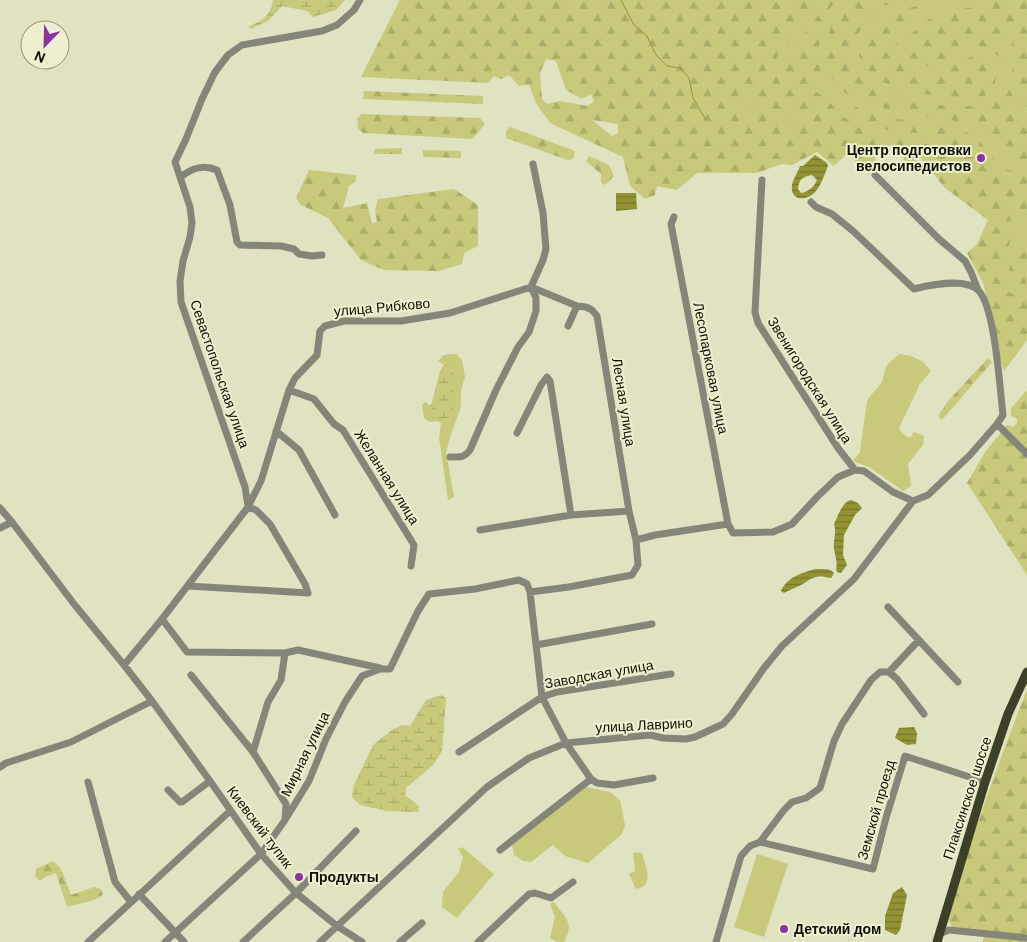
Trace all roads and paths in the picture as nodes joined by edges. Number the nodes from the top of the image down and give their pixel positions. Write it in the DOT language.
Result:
graph roads {
  1 [pos="360,0"];
  2 [pos="533,164"];
  3 [pos="875,175"];
  4 [pos="181,177"];
  5 [pos="762,180"];
  6 [pos="810,202"];
  7 [pos="674,217"];
  8 [pos="322,255"];
  9 [pos="531,288"];
  10 [pos="978,290"];
  11 [pos="577,306"];
  12 [pos="568,326"];
  13 [pos="289,390"];
  14 [pos="997,424"];
  15 [pos="276,431"];
  16 [pos="517,434"];
  17 [pos="1027,454"];
  18 [pos="450,457"];
  19 [pos="855,470"];
  20 [pos="913,501"];
  21 [pos="248,506"];
  22 [pos="0,508"];
  23 [pos="629,511"];
  24 [pos="335,515"];
  25 [pos="571,516"];
  26 [pos="12,522"];
  27 [pos="728,524"];
  28 [pos="0,528"];
  29 [pos="480,530"];
  30 [pos="636,540"];
  31 [pos="411,566"];
  32 [pos="188,586"];
  33 [pos="530,592"];
  34 [pos="888,607"];
  35 [pos="162,619"];
  36 [pos="652,624"];
  37 [pos="920,640"];
  38 [pos="536,645"];
  39 [pos="285,652"];
  40 [pos="123,663"];
  41 [pos="380,669"];
  42 [pos="889,672"];
  43 [pos="1027,672"];
  44 [pos="671,674"];
  45 [pos="191,675"];
  46 [pos="958,682"];
  47 [pos="542,696"];
  48 [pos="152,701"];
  49 [pos="924,714"];
  50 [pos="566,743"];
  51 [pos="253,752"];
  52 [pos="459,752"];
  53 [pos="0,767"];
  54 [pos="653,778"];
  55 [pos="591,779"];
  56 [pos="210,781"];
  57 [pos="88,782"];
  58 [pos="985,782"];
  59 [pos="168,790"];
  60 [pos="230,811"];
  61 [pos="285,820"];
  62 [pos="356,831"];
  63 [pos="761,841"];
  64 [pos="500,850"];
  65 [pos="261,854"];
  66 [pos="573,882"];
  67 [pos="296,893"];
  68 [pos="139,894"];
  69 [pos="131,902"];
  70 [pos="422,923"];
  71 [pos="337,926"];
  72 [pos="176,932"];
  73 [pos="938,938"];
  74 [pos="1027,938"];
  75 [pos="88,942"];
  76 [pos="165,942"];
  77 [pos="184,942"];
  78 [pos="243,942"];
  79 [pos="320,942"];
  80 [pos="362,942"];
  81 [pos="400,942"];
  82 [pos="478,942"];
  83 [pos="716,942"];
  1 -- 4 [label="street, Севастопольская улица"];
  2 -- 9 [label="street"];
  3 -- 10 [label="street"];
  4 -- 8 [label="street"];
  4 -- 21 [label="street, Севастопольская улица"];
  5 -- 19 [label="street, Звенигородская улица"];
  6 -- 10 [label="street"];
  7 -- 27 [label="street, Лесопарковая улица"];
  9 -- 11 [label="street, Лесная улица"];
  9 -- 13 [label="street, улица Рибково"];
  9 -- 18 [label="street"];
  10 -- 14 [label="street"];
  11 -- 12 [label="street"];
  11 -- 23 [label="street, Лесная улица"];
  13 -- 15 [label="street"];
  13 -- 31 [label="street, Желанная улица"];
  14 -- 17 [label="street"];
  14 -- 20 [label="street"];
  15 -- 21 [label="street"];
  15 -- 24 [label="street"];
  16 -- 25 [label="street"];
  19 -- 20 [label="street"];
  19 -- 27 [label="street"];
  20 -- 50 [label="street, улица Лаврино"];
  21 -- 32 [label="street"];
  21 -- 32 [label="street"];
  22 -- 26 [label="street, Киевский тупик"];
  23 -- 25 [label="street"];
  23 -- 30 [label="street, Лесная улица"];
  25 -- 29 [label="street"];
  26 -- 28 [label="street"];
  26 -- 40 [label="street, Киевский тупик"];
  27 -- 30 [label="street"];
  30 -- 33 [label="street, Лесная улица"];
  32 -- 35 [label="street"];
  33 -- 38 [label="street"];
  33 -- 41 [label="street, Мирная улица"];
  34 -- 37 [label="street"];
  35 -- 39 [label="street"];
  35 -- 40 [label="street"];
  36 -- 38 [label="street"];
  37 -- 42 [label="street"];
  37 -- 46 [label="street"];
  38 -- 47 [label="street"];
  39 -- 41 [label="street"];
  39 -- 51 [label="street"];
  40 -- 48 [label="street, Киевский тупик"];
  41 -- 61 [label="street, Мирная улица"];
  42 -- 49 [label="street"];
  42 -- 63 [label="street"];
  43 -- 58 [label="main road, Плаксинское шоссе"];
  44 -- 47 [label="street, Заводская улица"];
  45 -- 51 [label="street"];
  47 -- 50 [label="street"];
  47 -- 52 [label="street, Заводская улица"];
  48 -- 53 [label="street"];
  48 -- 56 [label="street, Киевский тупик"];
  50 -- 55 [label="street"];
  50 -- 71 [label="street, улица Лаврино"];
  51 -- 61 [label="street"];
  54 -- 55 [label="street"];
  55 -- 64 [label="street"];
  56 -- 59 [label="street, Киевский тупик"];
  56 -- 60 [label="street, Киевский тупик"];
  57 -- 69 [label="street"];
  58 -- 63 [label="street, Земской проезд"];
  58 -- 73 [label="main road, Плаксинское шоссе"];
  60 -- 65 [label="street, Киевский тупик"];
  60 -- 68 [label="street"];
  61 -- 65 [label="street, Мирная улица"];
  62 -- 67 [label="street"];
  63 -- 83 [label="street"];
  65 -- 67 [label="street, Киевский тупик"];
  65 -- 72 [label="street, Мирная улица"];
  66 -- 82 [label="street"];
  67 -- 71 [label="street, Киевский тупик"];
  67 -- 78 [label="street"];
  68 -- 69 [label="street"];
  68 -- 72 [label="street"];
  69 -- 75 [label="street"];
  70 -- 81 [label="street"];
  71 -- 79 [label="street, улица Лаврино"];
  71 -- 80 [label="street, Киевский тупик"];
  72 -- 76 [label="street, Мирная улица"];
  72 -- 77 [label="street"];
  73 -- 74 [label="street"];
}
